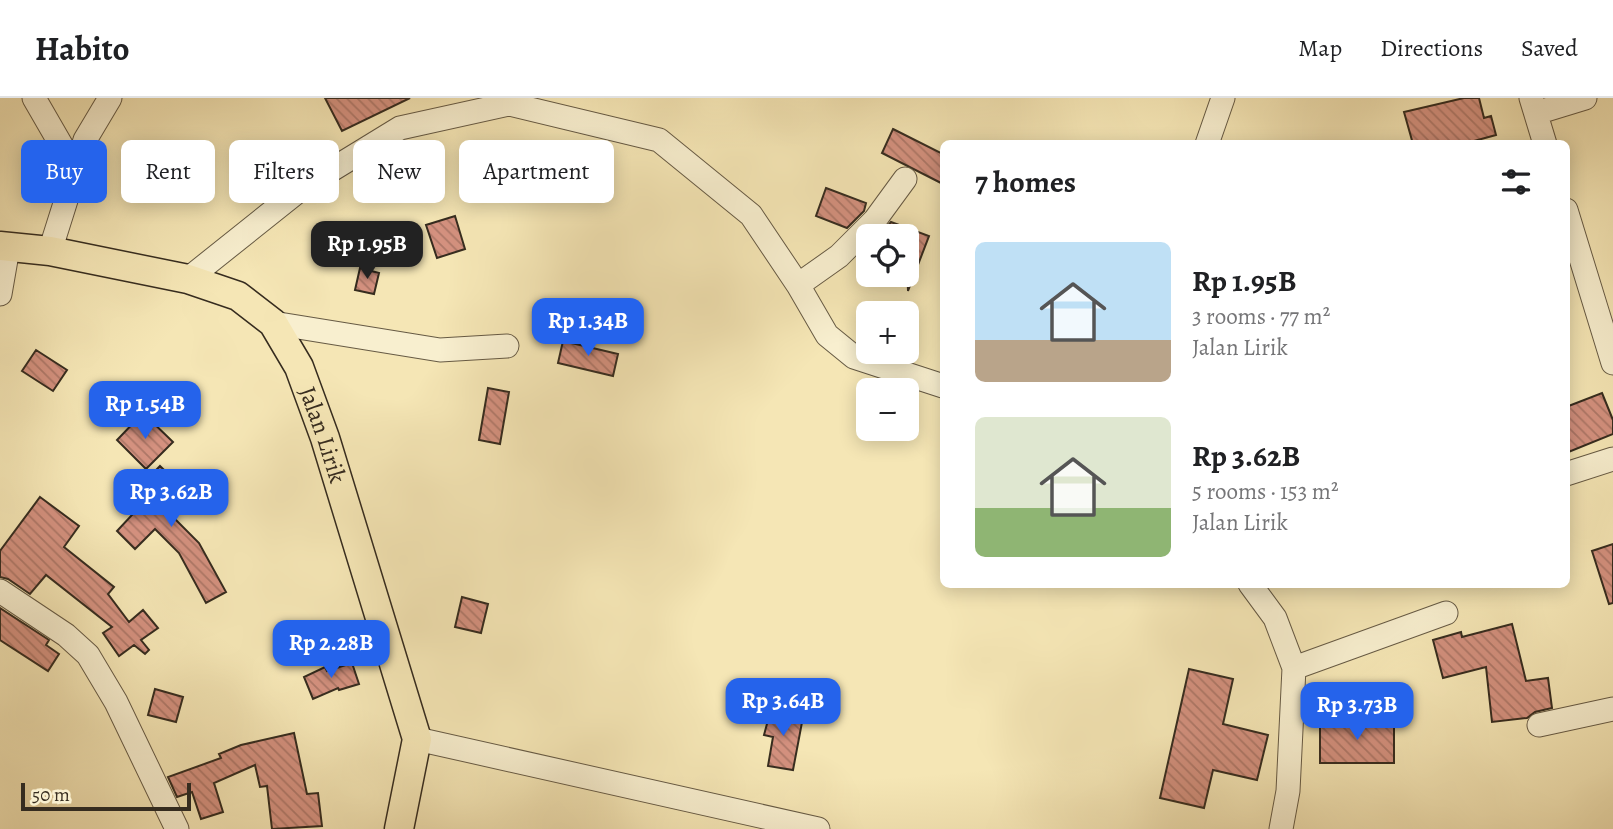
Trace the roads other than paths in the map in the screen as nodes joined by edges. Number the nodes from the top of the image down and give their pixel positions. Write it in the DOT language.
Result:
graph roads {
  1 [pos="34,98"];
  2 [pos="110,98"];
  3 [pos="1223,98"];
  4 [pos="1585,98"];
  5 [pos="1533,106"];
  6 [pos="58,140"];
  7 [pos="85,140"];
  8 [pos="1209,140"];
  9 [pos="1544,140"];
  10 [pos="905,179"];
  11 [pos="65,203"];
  12 [pos="1570,219"];
  13 [pos="4,247"];
  14 [pos="50,251"];
  15 [pos="188,279"];
  16 [pos="798,285"];
  17 [pos="0,294"];
  18 [pos="1603,297"];
  19 [pos="273,323"];
  20 [pos="507,346"];
  21 [pos="1613,363"];
  22 [pos="940,385"];
  23 [pos="1613,459"];
  24 [pos="1570,473"];
  25 [pos="1253,588"];
  26 [pos="0,591"];
  27 [pos="1446,613"];
  28 [pos="1294,668"];
  29 [pos="1613,709"];
  30 [pos="1538,725"];
  31 [pos="417,739"];
  32 [pos="177,829"];
  33 [pos="398,829"];
  34 [pos="818,829"];
  35 [pos="1281,829"];
  1 -- 6 [label="street"];
  2 -- 7 [label="street"];
  3 -- 8 [label="street"];
  4 -- 5 [label="street"];
  5 -- 9 [label="street"];
  10 -- 16 [label="street"];
  11 -- 14 [label="street"];
  12 -- 18 [label="street"];
  13 -- 14 [label="main road, Jalan Lirik"];
  13 -- 17 [label="street"];
  14 -- 15 [label="main road, Jalan Lirik"];
  15 -- 16 [label="street"];
  15 -- 19 [label="main road, Jalan Lirik"];
  16 -- 22 [label="street"];
  18 -- 21 [label="street"];
  19 -- 20 [label="street"];
  19 -- 31 [label="main road, Jalan Lirik"];
  23 -- 24 [label="street"];
  25 -- 28 [label="street"];
  26 -- 32 [label="street"];
  27 -- 28 [label="street"];
  28 -- 35 [label="street"];
  29 -- 30 [label="street"];
  31 -- 33 [label="main road, Jalan Lirik"];
  31 -- 34 [label="street"];
}
